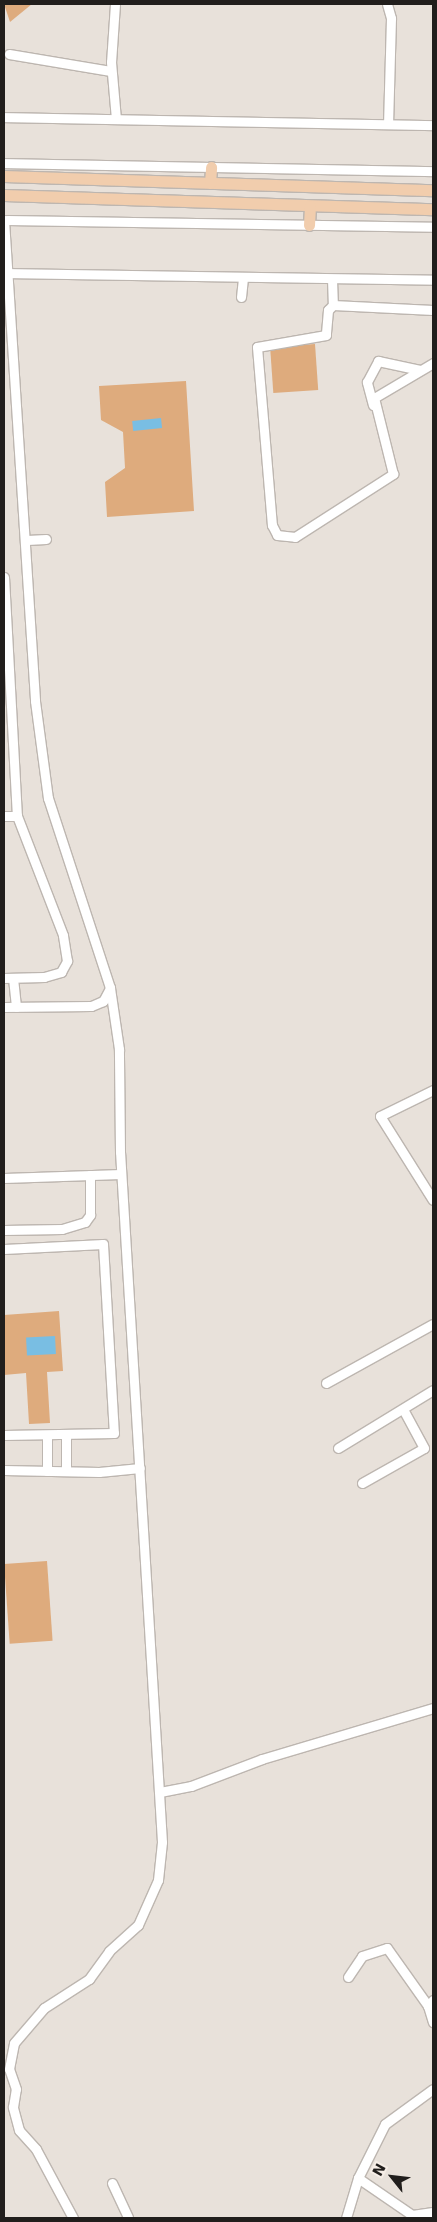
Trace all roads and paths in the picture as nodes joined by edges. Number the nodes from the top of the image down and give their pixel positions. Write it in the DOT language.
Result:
graph roads {
  1 [pos="116,4"];
  2 [pos="387,4"];
  3 [pos="9,54"];
  4 [pos="112,71"];
  5 [pos="4,117"];
  6 [pos="116,119"];
  7 [pos="388,124"];
  8 [pos="433,125"];
  9 [pos="4,163"];
  10 [pos="212,167"];
  11 [pos="433,170"];
  12 [pos="4,176"];
  13 [pos="210,184"];
  14 [pos="433,190"];
  15 [pos="4,195"];
  16 [pos="310,206"];
  17 [pos="433,209"];
  18 [pos="5,220"];
  19 [pos="309,225"];
  20 [pos="433,227"];
  21 [pos="7,273"];
  22 [pos="242,277"];
  23 [pos="332,278"];
  24 [pos="433,280"];
  25 [pos="241,297"];
  26 [pos="333,305"];
  27 [pos="433,310"];
  28 [pos="433,363"];
  29 [pos="420,370"];
  30 [pos="373,405"];
  31 [pos="46,539"];
  32 [pos="26,540"];
  33 [pos="4,577"];
  34 [pos="4,816"];
  35 [pos="17,816"];
  36 [pos="4,978"];
  37 [pos="14,978"];
  38 [pos="110,988"];
  39 [pos="4,1007"];
  40 [pos="16,1007"];
  41 [pos="433,1090"];
  42 [pos="121,1174"];
  43 [pos="90,1175"];
  44 [pos="4,1178"];
  45 [pos="429,1184"];
  46 [pos="433,1200"];
  47 [pos="4,1230"];
  48 [pos="4,1249"];
  49 [pos="433,1324"];
  50 [pos="326,1383"];
  51 [pos="433,1390"];
  52 [pos="403,1409"];
  53 [pos="4,1435"];
  54 [pos="47,1436"];
  55 [pos="66,1436"];
  56 [pos="338,1448"];
  57 [pos="140,1468"];
  58 [pos="4,1470"];
  59 [pos="47,1471"];
  60 [pos="66,1471"];
  61 [pos="362,1483"];
  62 [pos="433,1708"];
  63 [pos="160,1792"];
  64 [pos="348,1977"];
  65 [pos="431,2003"];
  66 [pos="433,2022"];
  67 [pos="433,2089"];
  68 [pos="358,2178"];
  69 [pos="112,2183"];
  70 [pos="433,2212"];
  71 [pos="73,2218"];
  72 [pos="128,2218"];
  73 [pos="346,2218"];
  1 -- 4 [label="street"];
  2 -- 7 [label="street"];
  3 -- 4 [label="street"];
  4 -- 6 [label="street"];
  5 -- 6 [label="street"];
  6 -- 7 [label="street"];
  7 -- 8 [label="street"];
  9 -- 10 [label="street"];
  10 -- 11 [label="street"];
  10 -- 13 [label="main road"];
  12 -- 13 [label="main road"];
  13 -- 14 [label="main road"];
  15 -- 16 [label="main road"];
  16 -- 17 [label="main road"];
  16 -- 19 [label="main road"];
  18 -- 19 [label="street"];
  18 -- 21 [label="street"];
  19 -- 20 [label="street"];
  21 -- 22 [label="street"];
  21 -- 32 [label="street"];
  22 -- 23 [label="street"];
  22 -- 25 [label="street"];
  23 -- 24 [label="street"];
  23 -- 26 [label="street"];
  26 -- 27 [label="street"];
  26 -- 30 [label="street"];
  28 -- 29 [label="street"];
  29 -- 30 [label="street"];
  29 -- 30 [label="street"];
  31 -- 32 [label="street"];
  32 -- 38 [label="street"];
  33 -- 35 [label="street"];
  34 -- 35 [label="street"];
  35 -- 37 [label="street"];
  36 -- 37 [label="street"];
  37 -- 40 [label="street"];
  38 -- 40 [label="street"];
  38 -- 42 [label="street"];
  39 -- 40 [label="street"];
  41 -- 45 [label="street"];
  42 -- 43 [label="street"];
  42 -- 57 [label="street"];
  43 -- 44 [label="street"];
  43 -- 47 [label="street"];
  45 -- 46 [label="street"];
  48 -- 55 [label="street"];
  49 -- 50 [label="street"];
  51 -- 52 [label="street"];
  52 -- 56 [label="street"];
  52 -- 61 [label="street"];
  53 -- 54 [label="street"];
  54 -- 55 [label="street"];
  54 -- 59 [label="street"];
  55 -- 60 [label="street"];
  57 -- 60 [label="street"];
  57 -- 63 [label="street"];
  58 -- 59 [label="street"];
  59 -- 60 [label="street"];
  62 -- 63 [label="street"];
  63 -- 71 [label="street"];
  64 -- 65 [label="street"];
  65 -- 66 [label="street"];
  67 -- 68 [label="street"];
  68 -- 70 [label="street"];
  68 -- 73 [label="street"];
  69 -- 72 [label="street"];
}
